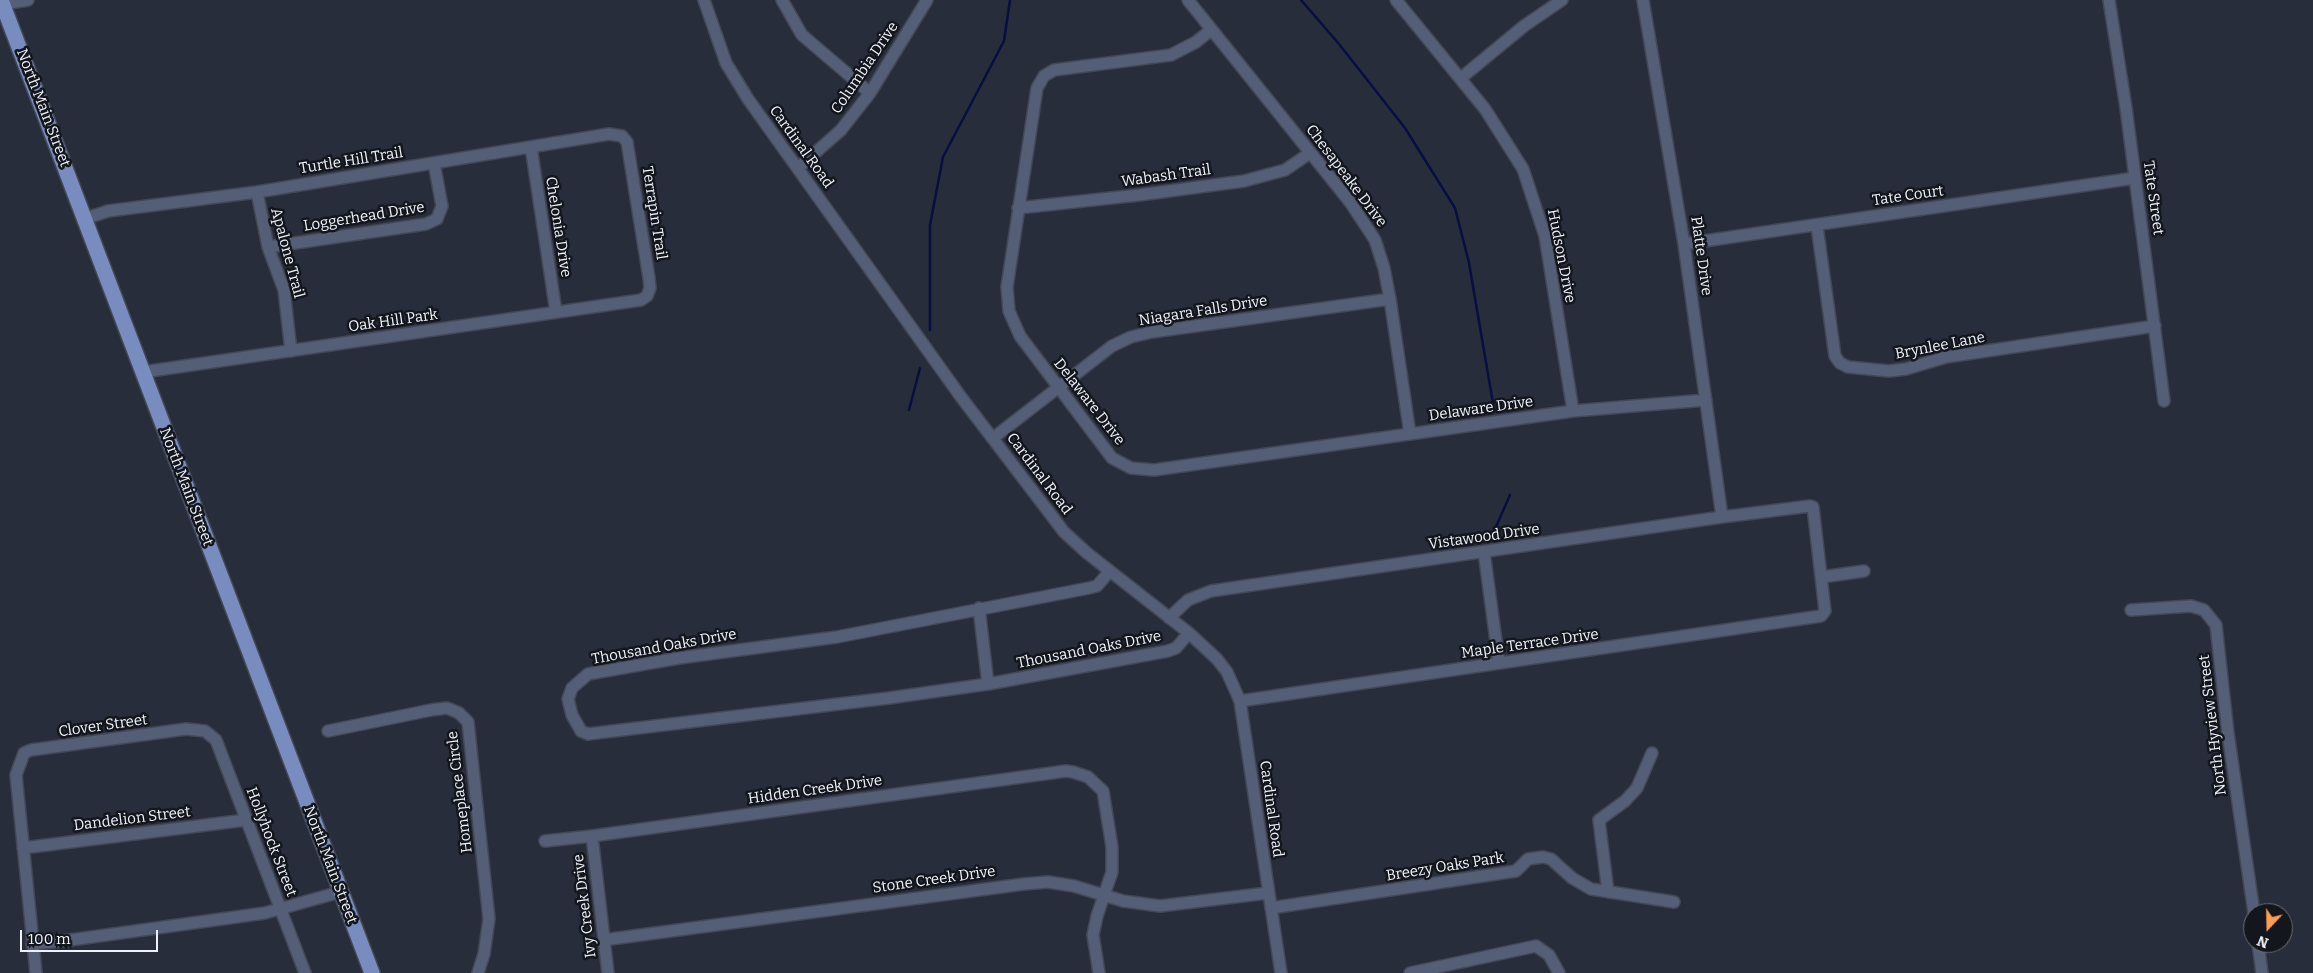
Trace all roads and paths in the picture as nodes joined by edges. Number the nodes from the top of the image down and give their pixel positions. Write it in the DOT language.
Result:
graph roads {
  1 [pos="28,0"];
  2 [pos="704,0"];
  3 [pos="782,0"];
  4 [pos="927,0"];
  5 [pos="1188,0"];
  6 [pos="1396,0"];
  7 [pos="1562,0"];
  8 [pos="1643,0"];
  9 [pos="2109,0"];
  10 [pos="2,2"];
  11 [pos="1211,30"];
  12 [pos="1461,78"];
  13 [pos="870,92"];
  14 [pos="622,136"];
  15 [pos="530,147"];
  16 [pos="1310,153"];
  17 [pos="434,163"];
  18 [pos="798,168"];
  19 [pos="2135,178"];
  20 [pos="256,192"];
  21 [pos="1018,208"];
  22 [pos="84,218"];
  23 [pos="1818,226"];
  24 [pos="1684,244"];
  25 [pos="268,247"];
  26 [pos="647,296"];
  27 [pos="1390,299"];
  28 [pos="556,312"];
  29 [pos="2155,326"];
  30 [pos="291,351"];
  31 [pos="143,372"];
  32 [pos="1058,389"];
  33 [pos="1706,400"];
  34 [pos="2164,401"];
  35 [pos="1573,411"];
  36 [pos="1410,434"];
  37 [pos="993,438"];
  38 [pos="1722,517"];
  39 [pos="1484,552"];
  40 [pos="1110,570"];
  41 [pos="1864,571"];
  42 [pos="1822,576"];
  43 [pos="979,608"];
  44 [pos="2132,610"];
  45 [pos="1169,618"];
  46 [pos="1189,633"];
  47 [pos="1500,663"];
  48 [pos="988,684"];
  49 [pos="1240,701"];
  50 [pos="200,730"];
  51 [pos="328,731"];
  52 [pos="1652,753"];
  53 [pos="246,820"];
  54 [pos="592,836"];
  55 [pos="545,841"];
  56 [pos="23,848"];
  57 [pos="340,892"];
  58 [pos="1608,892"];
  59 [pos="1268,893"];
  60 [pos="1104,894"];
  61 [pos="1674,902"];
  62 [pos="2253,903"];
  63 [pos="281,908"];
  64 [pos="1271,908"];
  65 [pos="603,940"];
  66 [pos="32,944"];
  67 [pos="2259,953"];
  68 [pos="36,973"];
  69 [pos="305,973"];
  70 [pos="372,973"];
  71 [pos="478,973"];
  72 [pos="608,973"];
  73 [pos="1098,973"];
  74 [pos="1281,973"];
  75 [pos="1410,973"];
  76 [pos="1558,973"];
  77 [pos="2262,973"];
  1 -- 10 [label="street"];
  2 -- 18 [label="street, Cardinal Road"];
  3 -- 13 [label="street"];
  4 -- 13 [label="street, Columbia Drive"];
  5 -- 11 [label="street, Chesapeake Drive"];
  6 -- 12 [label="street, Hudson Drive"];
  7 -- 12 [label="street"];
  8 -- 24 [label="street, Platte Drive"];
  9 -- 19 [label="street, Tate Street"];
  10 -- 22 [label="main road, North Main Street"];
  11 -- 16 [label="street, Chesapeake Drive"];
  11 -- 21 [label="street, Delaware Drive"];
  12 -- 35 [label="street, Hudson Drive"];
  13 -- 18 [label="street, Columbia Drive"];
  14 -- 15 [label="street, Turtle Hill Trail"];
  14 -- 26 [label="street, Terrapin Trail"];
  15 -- 17 [label="street, Turtle Hill Trail"];
  15 -- 28 [label="street, Chelonia Drive"];
  16 -- 21 [label="street, Wabash Trail"];
  16 -- 27 [label="street, Chesapeake Drive"];
  17 -- 20 [label="street, Turtle Hill Trail"];
  17 -- 25 [label="street, Loggerhead Drive"];
  18 -- 37 [label="street, Cardinal Road"];
  19 -- 23 [label="street, Tate Court"];
  19 -- 29 [label="street, Tate Street"];
  20 -- 22 [label="street, Turtle Hill Trail"];
  20 -- 25 [label="street, Apalone Trail"];
  21 -- 32 [label="street, Delaware Drive"];
  22 -- 31 [label="main road, North Main Street"];
  23 -- 24 [label="street, Tate Court"];
  23 -- 29 [label="street, Brynlee Lane"];
  24 -- 33 [label="street, Platte Drive"];
  25 -- 30 [label="street, Apalone Trail"];
  26 -- 28 [label="street, Oak Hill Park"];
  27 -- 32 [label="street, Niagara Falls Drive"];
  27 -- 36 [label="street, Chesapeake Drive"];
  28 -- 30 [label="street, Oak Hill Park"];
  29 -- 34 [label="street, Tate Street"];
  30 -- 31 [label="street, Oak Hill Park"];
  31 -- 57 [label="main road, North Main Street"];
  32 -- 36 [label="street, Delaware Drive"];
  32 -- 37 [label="street, Niagara Falls Drive"];
  33 -- 35 [label="street, Delaware Drive"];
  33 -- 38 [label="street, Platte Drive"];
  35 -- 36 [label="street, Delaware Drive"];
  37 -- 40 [label="street, Cardinal Road"];
  38 -- 39 [label="street, Vistawood Drive"];
  38 -- 42 [label="street, Vistawood Drive"];
  39 -- 45 [label="street, Vistawood Drive"];
  39 -- 47 [label="street"];
  40 -- 43 [label="street, Thousand Oaks Drive"];
  40 -- 45 [label="street, Cardinal Road"];
  41 -- 42 [label="street"];
  42 -- 47 [label="street, Maple Terrace Drive"];
  43 -- 48 [label="street"];
  43 -- 48 [label="street, Thousand Oaks Drive"];
  44 -- 62 [label="street, North Hyview Street"];
  45 -- 46 [label="street, Cardinal Road"];
  46 -- 48 [label="street, Thousand Oaks Drive"];
  46 -- 49 [label="street, Cardinal Road"];
  47 -- 49 [label="street, Maple Terrace Drive"];
  49 -- 59 [label="street, Cardinal Road"];
  50 -- 53 [label="street, Hollyhock Street"];
  50 -- 56 [label="street, Clover Street"];
  51 -- 71 [label="street, Homeplace Circle"];
  52 -- 58 [label="street"];
  53 -- 56 [label="street, Dandelion Street"];
  53 -- 63 [label="street, Hollyhock Street"];
  54 -- 55 [label="street, Hidden Creek Drive"];
  54 -- 60 [label="street, Hidden Creek Drive"];
  54 -- 65 [label="street, Ivy Creek Drive"];
  56 -- 66 [label="street"];
  57 -- 63 [label="street"];
  57 -- 70 [label="main road, North Main Street"];
  58 -- 61 [label="street, Breezy Oaks Park"];
  58 -- 64 [label="street, Breezy Oaks Park"];
  59 -- 60 [label="street, Stone Creek Drive"];
  59 -- 64 [label="street, Cardinal Road"];
  60 -- 65 [label="street, Stone Creek Drive"];
  60 -- 73 [label="street"];
  63 -- 66 [label="street"];
  63 -- 69 [label="street, Hollyhock Street"];
  64 -- 74 [label="street, Cardinal Road"];
  65 -- 72 [label="street, Ivy Creek Drive"];
  66 -- 68 [label="street"];
  67 -- 77 [label="street"];
  75 -- 76 [label="street"];
}
